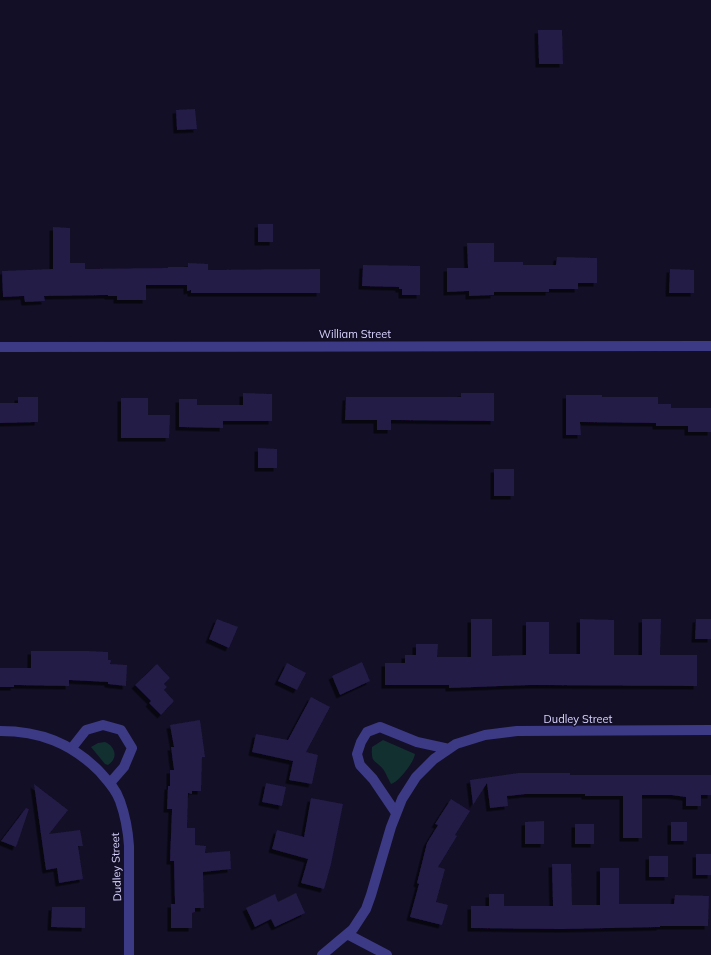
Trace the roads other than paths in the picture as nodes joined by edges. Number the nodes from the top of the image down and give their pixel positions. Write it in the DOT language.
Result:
graph roads {
  1 [pos="711,346"];
  2 [pos="0,347"];
  3 [pos="711,730"];
  4 [pos="0,731"];
  5 [pos="71,749"];
  6 [pos="449,749"];
  7 [pos="110,783"];
  8 [pos="396,813"];
  9 [pos="347,934"];
  10 [pos="129,955"];
  11 [pos="322,955"];
  12 [pos="387,955"];
  1 -- 2 [label="street, William Street"];
  3 -- 6 [label="street, Dudley Street"];
  4 -- 5 [label="street, Dudley Street"];
  5 -- 7 [label="street, Dudley Street"];
  5 -- 7 [label="street"];
  6 -- 8 [label="street, Dudley Street"];
  6 -- 8 [label="street"];
  7 -- 10 [label="street, Dudley Street"];
  8 -- 9 [label="street, Dudley Street"];
  9 -- 11 [label="street, Dudley Street"];
  9 -- 12 [label="street"];
}
